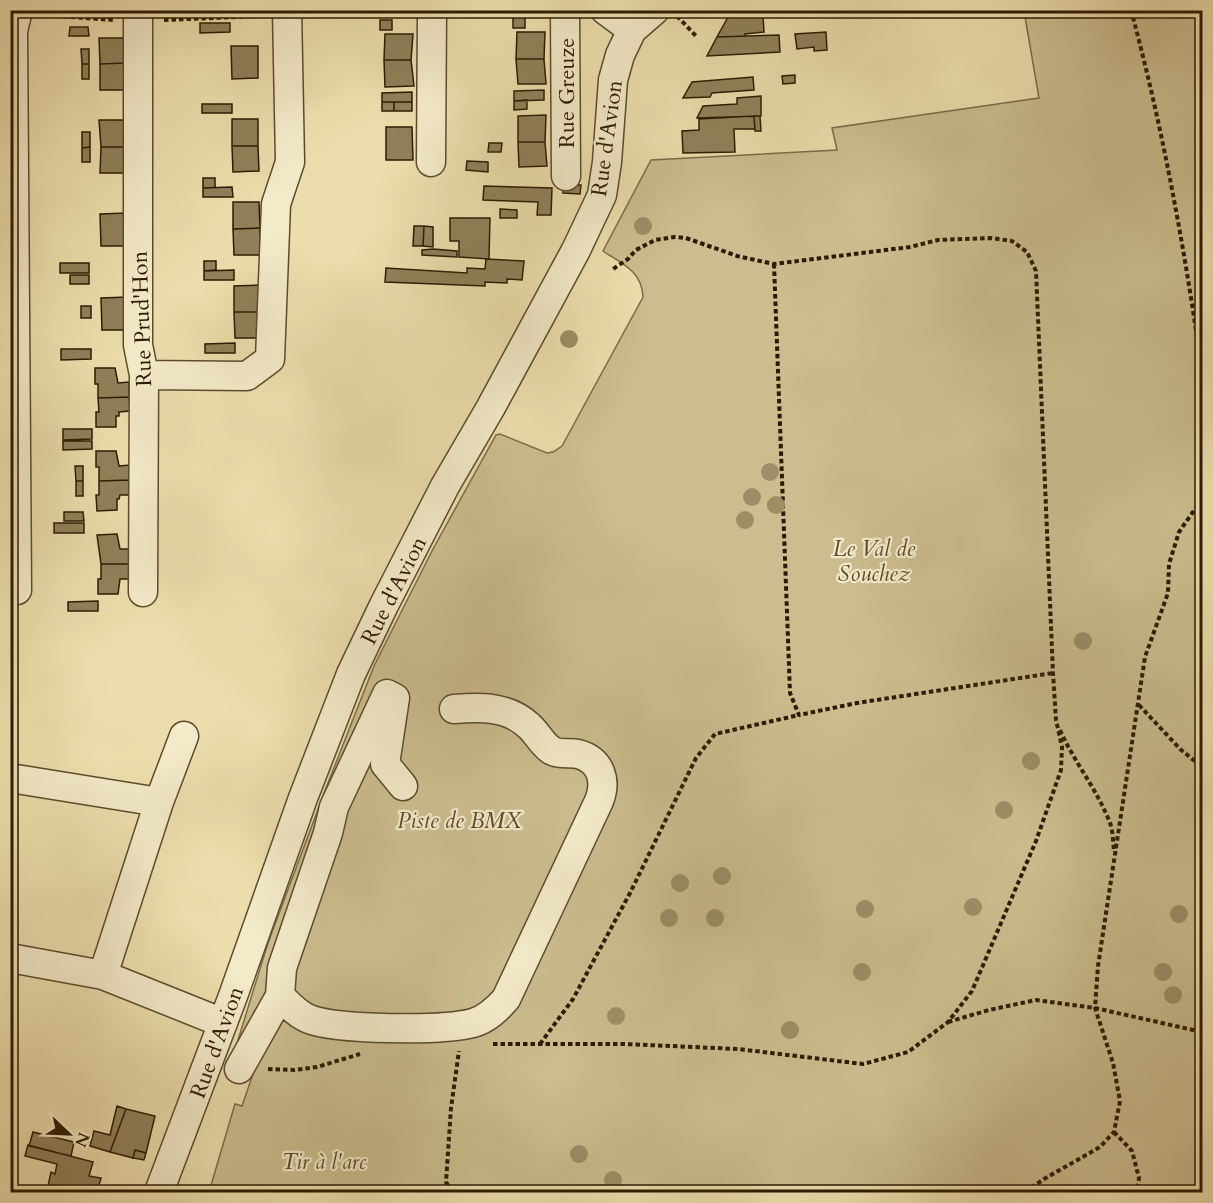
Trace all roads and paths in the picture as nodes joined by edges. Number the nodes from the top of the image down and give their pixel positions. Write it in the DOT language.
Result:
graph roads {
  1 [pos="18,10"];
  2 [pos="138,10"];
  3 [pos="287,10"];
  4 [pos="432,10"];
  5 [pos="565,10"];
  6 [pos="604,10"];
  7 [pos="655,10"];
  8 [pos="674,10"];
  9 [pos="1131,10"];
  10 [pos="632,30"];
  11 [pos="697,37"];
  12 [pos="431,162"];
  13 [pos="566,176"];
  14 [pos="774,264"];
  15 [pos="613,269"];
  16 [pos="1203,372"];
  17 [pos="144,375"];
  18 [pos="1203,499"];
  19 [pos="17,590"];
  20 [pos="143,592"];
  21 [pos="1053,673"];
  22 [pos="1138,705"];
  23 [pos="454,709"];
  24 [pos="799,715"];
  25 [pos="1056,720"];
  26 [pos="184,736"];
  27 [pos="1203,767"];
  28 [pos="10,778"];
  29 [pos="403,786"];
  30 [pos="159,802"];
  31 [pos="1115,854"];
  32 [pos="10,958"];
  33 [pos="103,975"];
  34 [pos="280,996"];
  35 [pos="1095,1008"];
  36 [pos="948,1022"];
  37 [pos="223,1023"];
  38 [pos="1203,1032"];
  39 [pos="460,1044"];
  40 [pos="487,1044"];
  41 [pos="540,1044"];
  42 [pos="369,1052"];
  43 [pos="207,1068"];
  44 [pos="249,1070"];
  45 [pos="1114,1132"];
  46 [pos="159,1192"];
  47 [pos="452,1192"];
  48 [pos="1025,1192"];
  49 [pos="1137,1192"];
  1 -- 19 [label="street"];
  2 -- 17 [label="street, Rue Prud'Hon"];
  3 -- 17 [label="street"];
  4 -- 12 [label="street"];
  5 -- 13 [label="street, Rue Greuze"];
  6 -- 10 [label="street"];
  7 -- 10 [label="street, Rue d'Avion"];
  8 -- 11 [label="path"];
  9 -- 16 [label="path"];
  10 -- 37 [label="street, Rue d'Avion"];
  14 -- 15 [label="path"];
  14 -- 21 [label="path"];
  14 -- 24 [label="path"];
  17 -- 20 [label="street, Rue Prud'Hon"];
  18 -- 22 [label="path"];
  21 -- 24 [label="path"];
  21 -- 25 [label="path"];
  22 -- 27 [label="path"];
  22 -- 31 [label="path"];
  23 -- 34 [label="street"];
  24 -- 41 [label="path"];
  25 -- 31 [label="path"];
  25 -- 36 [label="path"];
  26 -- 30 [label="street"];
  28 -- 30 [label="street"];
  29 -- 34 [label="street"];
  30 -- 33 [label="street"];
  31 -- 35 [label="path"];
  32 -- 33 [label="street"];
  33 -- 37 [label="street"];
  34 -- 44 [label="street"];
  35 -- 36 [label="path"];
  35 -- 38 [label="path"];
  35 -- 45 [label="path"];
  36 -- 41 [label="path"];
  37 -- 43 [label="street, Rue d'Avion"];
  39 -- 47 [label="path"];
  40 -- 41 [label="path"];
  42 -- 44 [label="path"];
  43 -- 44 [label="street"];
  43 -- 46 [label="street, Rue d'Avion"];
  45 -- 48 [label="path"];
  45 -- 49 [label="path"];
}
